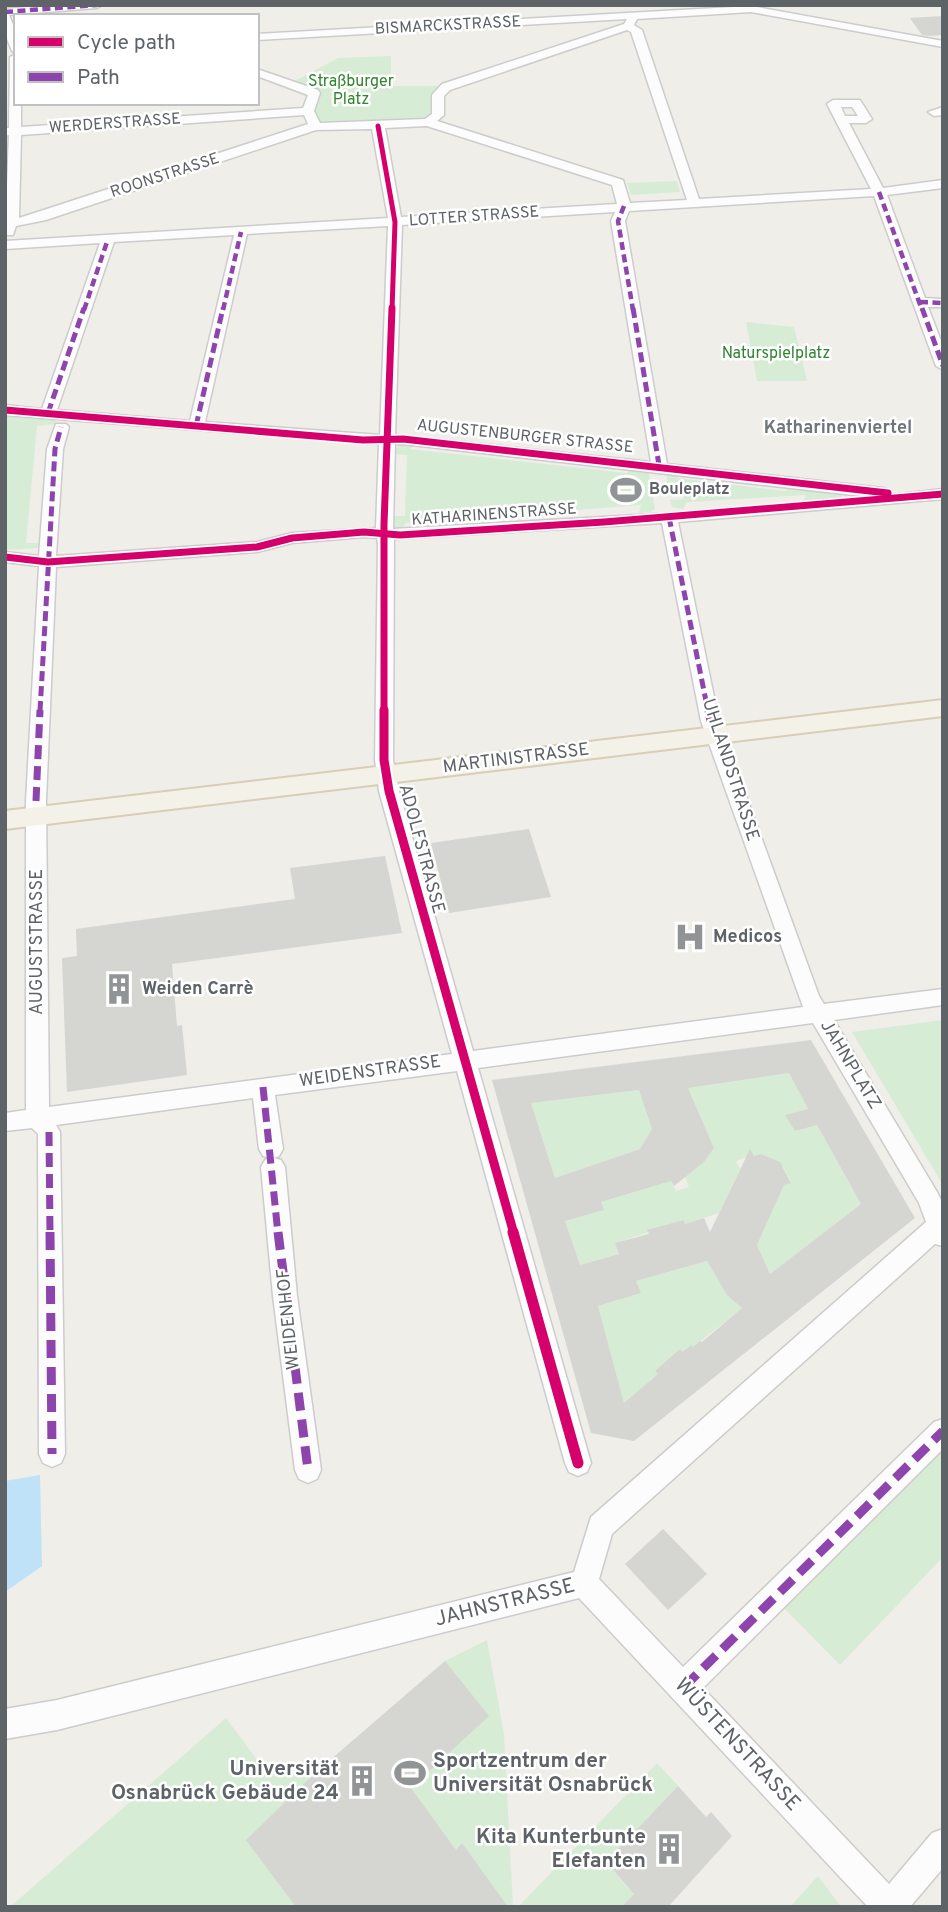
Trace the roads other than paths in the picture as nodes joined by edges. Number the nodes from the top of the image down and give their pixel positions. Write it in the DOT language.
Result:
graph roads {
  1 [pos="97,5"];
  2 [pos="769,8"];
  3 [pos="678,9"];
  4 [pos="14,14"];
  5 [pos="5,15"];
  6 [pos="629,21"];
  7 [pos="259,37"];
  8 [pos="14,44"];
  9 [pos="943,44"];
  10 [pos="259,73"];
  11 [pos="14,82"];
  12 [pos="308,111"];
  13 [pos="842,120"];
  14 [pos="428,122"];
  15 [pos="315,126"];
  16 [pos="378,126"];
  17 [pos="10,131"];
  18 [pos="943,184"];
  19 [pos="879,192"];
  20 [pos="694,202"];
  21 [pos="624,206"];
  22 [pos="9,221"];
  23 [pos="395,222"];
  24 [pos="241,232"];
  25 [pos="5,237"];
  26 [pos="107,239"];
  27 [pos="5,245"];
  28 [pos="920,302"];
  29 [pos="943,303"];
  30 [pos="943,366"];
  31 [pos="5,410"];
  32 [pos="48,413"];
  33 [pos="61,426"];
  34 [pos="196,426"];
  35 [pos="388,439"];
  36 [pos="659,466"];
  37 [pos="943,494"];
  38 [pos="844,496"];
  39 [pos="668,517"];
  40 [pos="385,534"];
  41 [pos="5,557"];
  42 [pos="48,562"];
  43 [pos="943,694"];
  44 [pos="943,708"];
  45 [pos="712,728"];
  46 [pos="385,767"];
  47 [pos="5,804"];
  48 [pos="37,808"];
  49 [pos="5,820"];
  50 [pos="943,997"];
  51 [pos="819,1014"];
  52 [pos="463,1060"];
  53 [pos="264,1087"];
  54 [pos="38,1118"];
  55 [pos="5,1122"];
  56 [pos="941,1229"];
  57 [pos="943,1431"];
  58 [pos="52,1454"];
  59 [pos="578,1463"];
  60 [pos="307,1470"];
  61 [pos="584,1583"];
  62 [pos="684,1687"];
  63 [pos="5,1724"];
  64 [pos="943,1844"];
  65 [pos="890,1907"];
  1 -- 4 [label="street"];
  2 -- 3 [label="street, BISMARCKSTRASSE"];
  2 -- 9 [label="street, BISMARCKSTRASSE"];
  3 -- 6 [label="street, BISMARCKSTRASSE"];
  5 -- 8 [label="street"];
  6 -- 7 [label="street, BISMARCKSTRASSE"];
  6 -- 14 [label="street"];
  6 -- 20 [label="street"];
  10 -- 12 [label="street"];
  11 -- 17 [label="street"];
  12 -- 15 [label="street"];
  12 -- 17 [label="street, WERDERSTRASSE"];
  13 -- 19 [label="street"];
  14 -- 16 [label="street"];
  14 -- 21 [label="street"];
  15 -- 16 [label="street"];
  15 -- 22 [label="street, ROONSTRASSE"];
  16 -- 23 [label="street, ADOLFSTRASSE"];
  17 -- 22 [label="street"];
  18 -- 19 [label="street, LOTTER STRASSE"];
  19 -- 20 [label="street, LOTTER STRASSE"];
  19 -- 28 [label="street"];
  20 -- 21 [label="street, LOTTER STRASSE"];
  21 -- 23 [label="street, LOTTER STRASSE"];
  21 -- 36 [label="street"];
  22 -- 25 [label="street"];
  23 -- 24 [label="street, LOTTER STRASSE"];
  23 -- 35 [label="street, ADOLFSTRASSE"];
  24 -- 26 [label="street, LOTTER STRASSE"];
  24 -- 34 [label="street"];
  26 -- 27 [label="street, LOTTER STRASSE"];
  26 -- 32 [label="street"];
  28 -- 29 [label="street"];
  28 -- 30 [label="street"];
  31 -- 32 [label="street, AUGUSTENBURGER STRASSE"];
  32 -- 34 [label="street, AUGUSTENBURGER STRASSE"];
  33 -- 42 [label="street, AUGUSTSTRASSE"];
  34 -- 35 [label="street, AUGUSTENBURGER STRASSE"];
  35 -- 36 [label="street, AUGUSTENBURGER STRASSE"];
  35 -- 40 [label="street, ADOLFSTRASSE"];
  36 -- 38 [label="street, AUGUSTENBURGER STRASSE"];
  37 -- 38 [label="street, KATHARINENSTRASSE"];
  38 -- 39 [label="street, KATHARINENSTRASSE"];
  39 -- 40 [label="street, KATHARINENSTRASSE"];
  39 -- 45 [label="street, UHLANDSTRASSE"];
  40 -- 42 [label="street, KATHARINENSTRASSE"];
  40 -- 46 [label="street, ADOLFSTRASSE"];
  41 -- 42 [label="street, KATHARINENSTRASSE"];
  42 -- 48 [label="street, AUGUSTSTRASSE"];
  43 -- 45 [label="main road, MARTINISTRASSE"];
  44 -- 45 [label="main road, MARTINISTRASSE"];
  45 -- 46 [label="main road, MARTINISTRASSE"];
  45 -- 51 [label="street, UHLANDSTRASSE"];
  46 -- 48 [label="main road, MARTINISTRASSE"];
  46 -- 52 [label="street, ADOLFSTRASSE"];
  47 -- 48 [label="main road, MARTINISTRASSE"];
  48 -- 49 [label="main road, MARTINISTRASSE"];
  48 -- 54 [label="street, AUGUSTSTRASSE"];
  50 -- 51 [label="street, JAHNPLATZ"];
  51 -- 52 [label="street, WEIDENSTRASSE"];
  51 -- 56 [label="street, JAHNPLATZ"];
  52 -- 53 [label="street, WEIDENSTRASSE"];
  52 -- 59 [label="street, ADOLFSTRASSE"];
  53 -- 54 [label="street, WEIDENSTRASSE"];
  53 -- 60 [label="street, WEIDENHOF"];
  54 -- 55 [label="street, WEIDENSTRASSE"];
  54 -- 58 [label="street, AUGUSTSTRASSE"];
  56 -- 61 [label="street, JAHNSTRASSE"];
  57 -- 62 [label="street"];
  61 -- 62 [label="street, WÜSTENSTRASSE"];
  61 -- 63 [label="street, JAHNSTRASSE"];
  62 -- 65 [label="street, WÜSTENSTRASSE"];
  64 -- 65 [label="street"];
}
